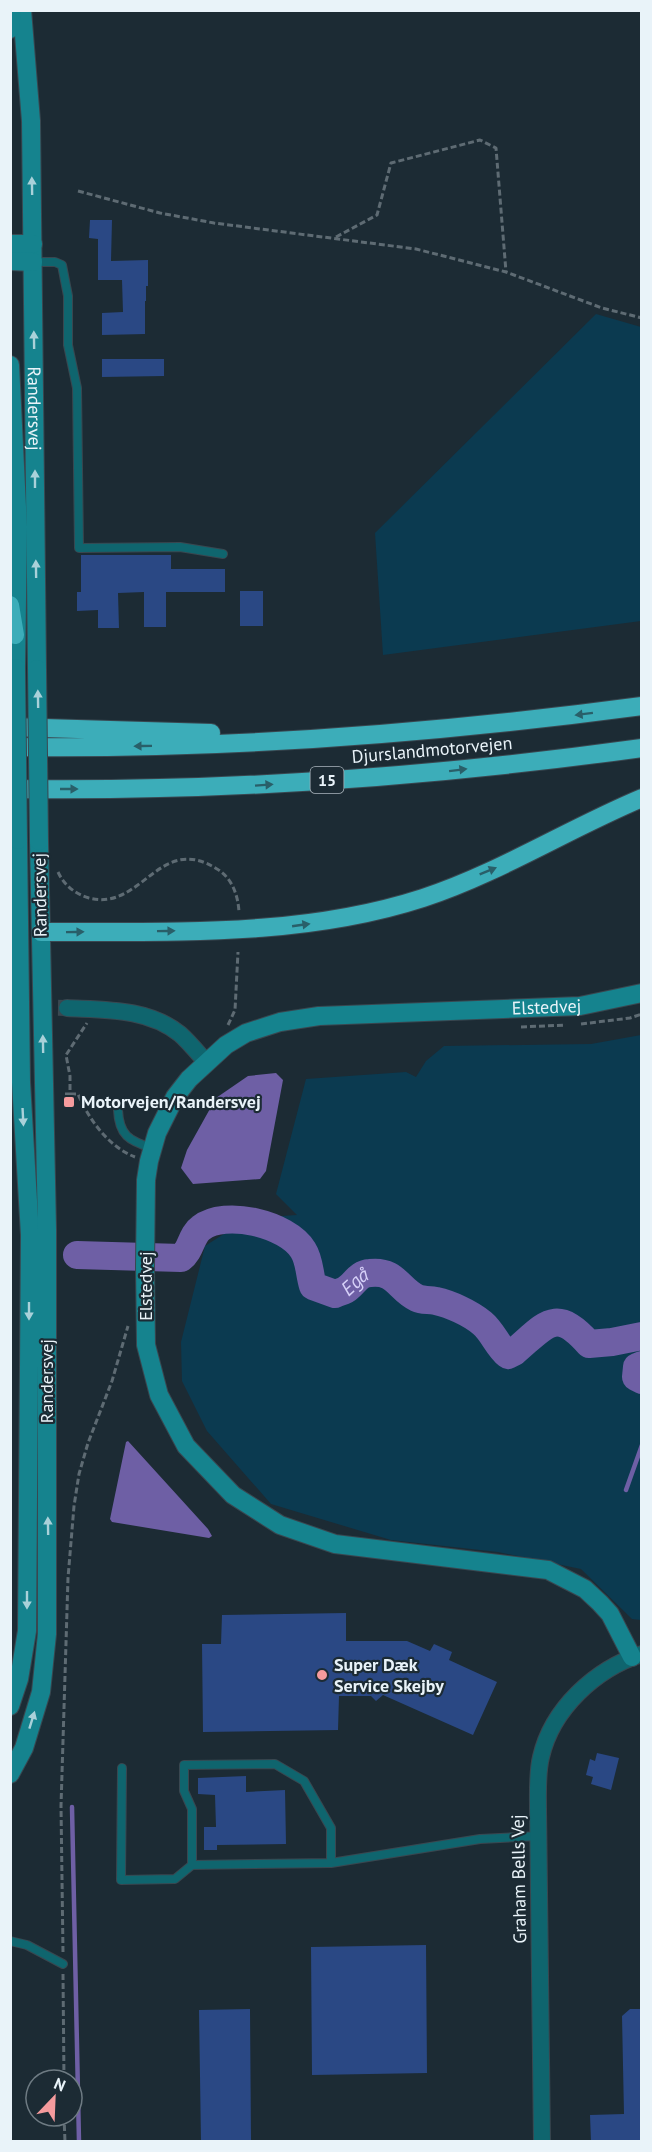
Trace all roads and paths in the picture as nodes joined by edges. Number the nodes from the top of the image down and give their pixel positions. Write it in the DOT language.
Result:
graph roads {
  1 [pos="12,10"];
  2 [pos="22,10"];
  3 [pos="10,29"];
  4 [pos="78,191"];
  5 [pos="336,238"];
  6 [pos="10,244"];
  7 [pos="33,253"];
  8 [pos="10,261"];
  9 [pos="506,272"];
  10 [pos="642,318"];
  11 [pos="10,365"];
  12 [pos="223,554"];
  13 [pos="10,605"];
  14 [pos="15,635"];
  15 [pos="642,706"];
  16 [pos="10,728"];
  17 [pos="369,736"];
  18 [pos="10,747"];
  19 [pos="642,748"];
  20 [pos="10,789"];
  21 [pos="642,798"];
  22 [pos="56,869"];
  23 [pos="239,912"];
  24 [pos="19,932"];
  25 [pos="41,932"];
  26 [pos="642,993"];
  27 [pos="67,1008"];
  28 [pos="96,1009"];
  29 [pos="206,1062"];
  30 [pos="118,1110"];
  31 [pos="150,1154"];
  32 [pos="128,1324"];
  33 [pos="637,1655"];
  34 [pos="10,1706"];
  35 [pos="122,1768"];
  36 [pos="10,1773"];
  37 [pos="538,1836"];
  38 [pos="332,1863"];
  39 [pos="192,1865"];
  40 [pos="10,1941"];
  41 [pos="63,1964"];
  42 [pos="64,2068"];
  43 [pos="542,2142"];
  1 -- 3 [label="main road"];
  7 -- 2 [label="main road, Randersvej, one-way"];
  4 -- 5 [label="path"];
  5 -- 9 [label="path"];
  5 -- 9 [label="path"];
  6 -- 7 [label="main road"];
  7 -- 8 [label="main road"];
  7 -- 12 [label="lane"];
  25 -- 7 [label="main road, Randersvej, one-way, bridge"];
  9 -- 10 [label="path"];
  11 -- 14 [label="main road, Randersvej"];
  13 -- 14 [label="highway"];
  14 -- 24 [label="main road, Randersvej, bridge"];
  15 -- 17 [label="highway, Djurslandmotorvejen, one-way"];
  16 -- 17 [label="highway"];
  17 -- 18 [label="highway, Djurslandmotorvejen, one-way"];
  20 -- 19 [label="highway, Djurslandmotorvejen / 15, one-way"];
  25 -- 21 [label="highway, one-way"];
  22 -- 23 [label="path"];
  24 -- 25 [label="main road"];
  24 -- 34 [label="main road, Randersvej, one-way"];
  36 -- 25 [label="main road, Randersvej, one-way"];
  26 -- 29 [label="main road, Elstedvej"];
  27 -- 28 [label="street"];
  28 -- 29 [label="street"];
  28 -- 31 [label="path"];
  29 -- 31 [label="main road, Elstedvej"];
  30 -- 31 [label="lane"];
  31 -- 33 [label="main road, Elstedvej"];
  32 -- 41 [label="path"];
  33 -- 37 [label="street, Graham Bells Vej"];
  35 -- 39 [label="lane"];
  37 -- 38 [label="lane"];
  37 -- 43 [label="street, Graham Bells Vej"];
  38 -- 39 [label="lane"];
  38 -- 39 [label="lane"];
  40 -- 41 [label="lane"];
  41 -- 42 [label="path"];
}
